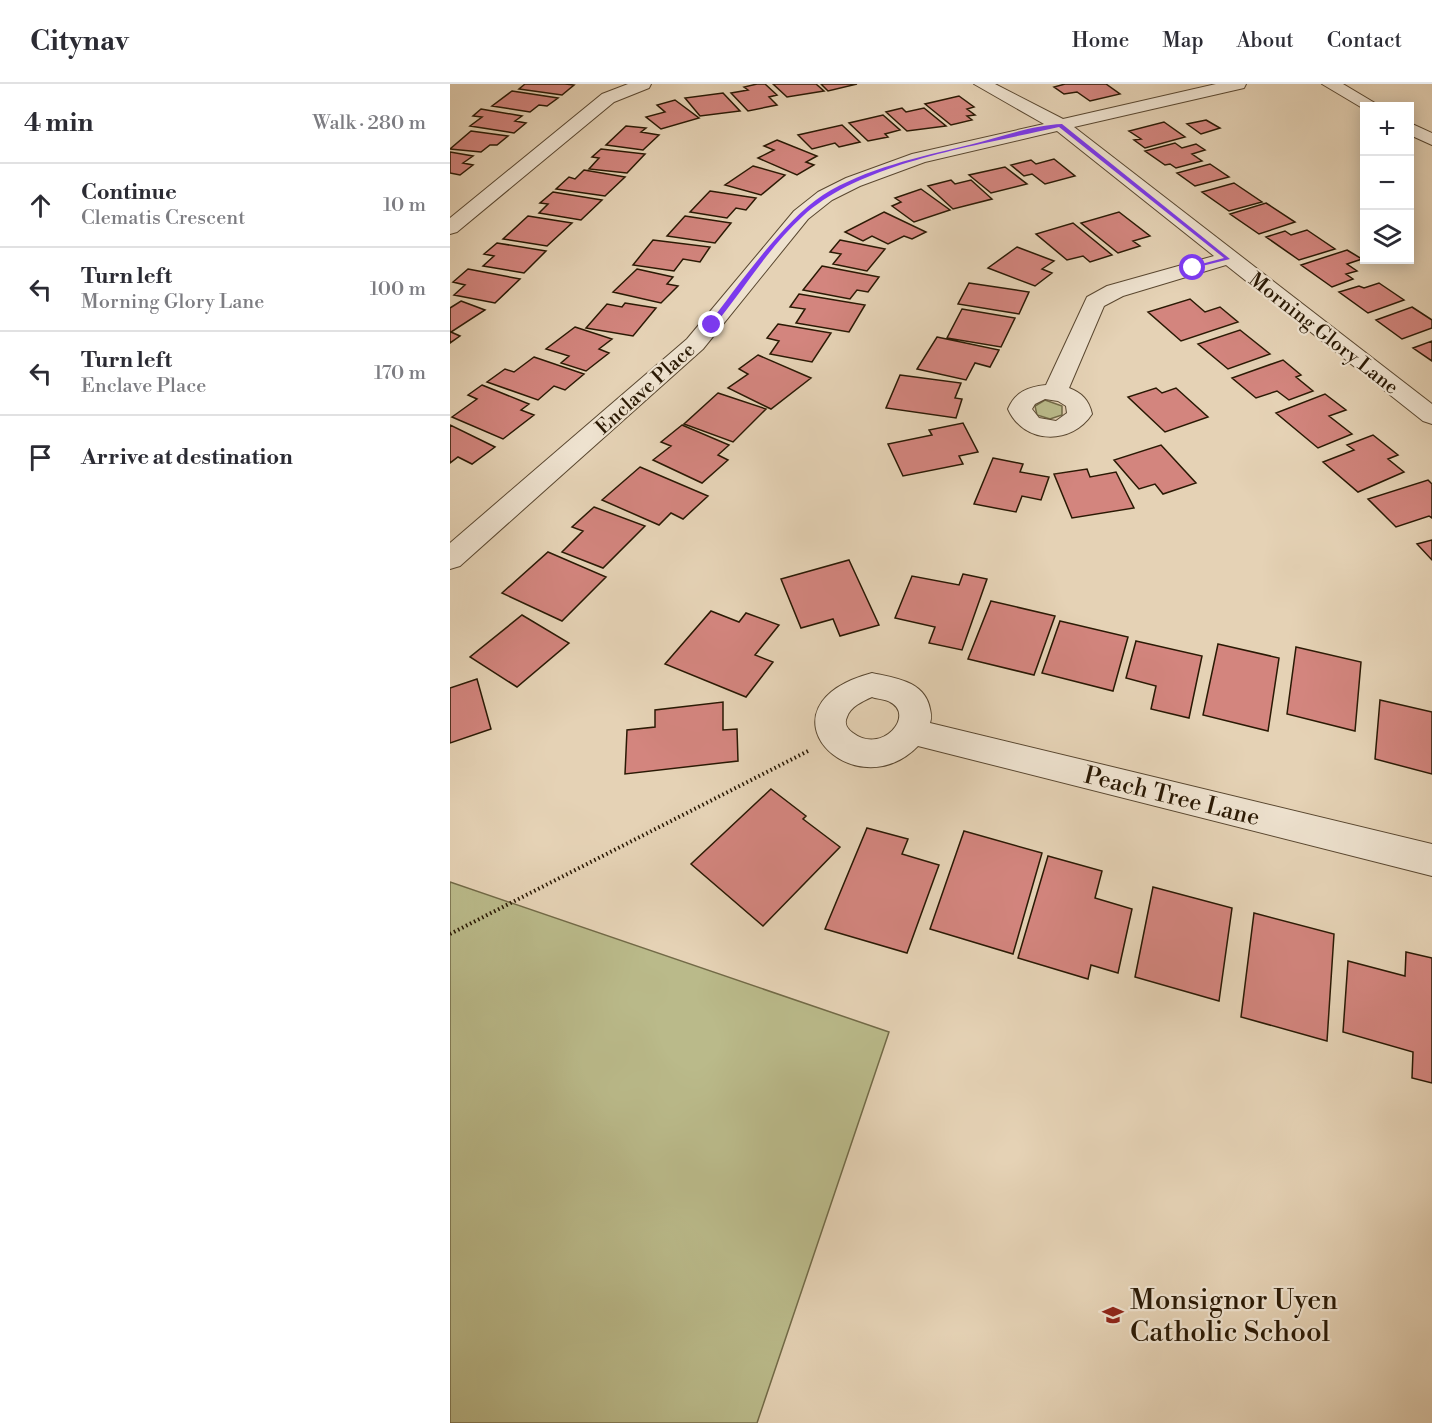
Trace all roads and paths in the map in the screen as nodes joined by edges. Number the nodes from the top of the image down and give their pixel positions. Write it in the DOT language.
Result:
graph roads {
  1 [pos="642,84"];
  2 [pos="982,84"];
  3 [pos="1238,84"];
  4 [pos="1330,84"];
  5 [pos="1364,102"];
  6 [pos="1060,125"];
  7 [pos="1414,130"];
  8 [pos="1432,140"];
  9 [pos="450,228"];
  10 [pos="1228,258"];
  11 [pos="1055,392"];
  12 [pos="1432,416"];
  13 [pos="450,559"];
  14 [pos="913,732"];
  15 [pos="835,737"];
  16 [pos="1432,860"];
  17 [pos="450,934"];
  1 -- 9 [label="street"];
  2 -- 6 [label="street, Morning Glory Lane"];
  3 -- 6 [label="street, Enclave Place"];
  4 -- 5 [label="street"];
  6 -- 10 [label="street, Morning Glory Lane"];
  6 -- 13 [label="street, Enclave Place"];
  7 -- 8 [label="street"];
  10 -- 11 [label="street"];
  10 -- 12 [label="street, Morning Glory Lane"];
  14 -- 15 [label="street"];
  14 -- 15 [label="street"];
  14 -- 16 [label="street, Peach Tree Lane"];
  15 -- 17 [label="path"];
}
